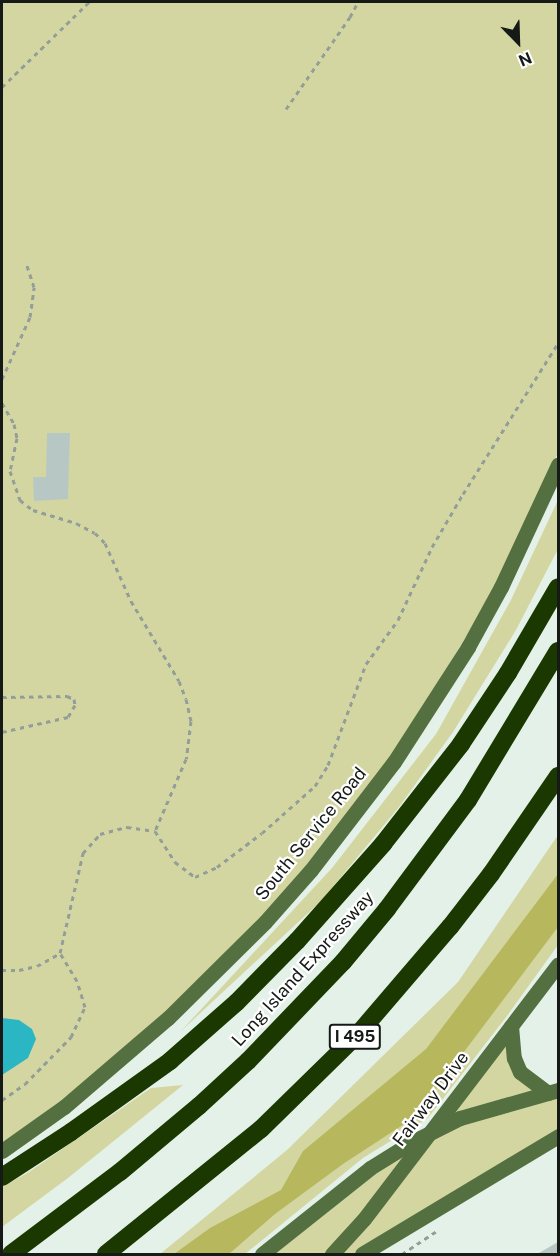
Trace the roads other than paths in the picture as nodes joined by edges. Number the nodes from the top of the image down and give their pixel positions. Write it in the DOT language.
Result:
graph roads {
  1 [pos="558,465"];
  2 [pos="558,587"];
  3 [pos="558,651"];
  4 [pos="558,776"];
  5 [pos="558,964"];
  6 [pos="511,1026"];
  7 [pos="553,1092"];
  8 [pos="431,1131"];
  9 [pos="558,1136"];
  10 [pos="2,1151"];
  11 [pos="2,1177"];
  12 [pos="11,1254"];
  13 [pos="106,1254"];
  14 [pos="262,1254"];
  15 [pos="332,1254"];
  16 [pos="362,1254"];
  1 -- 10 [label="main road, South Service Road"];
  2 -- 11 [label="highway"];
  3 -- 12 [label="highway, Long Island Expressway"];
  4 -- 13 [label="highway, I 495"];
  5 -- 6 [label="main road, Fairway Drive"];
  6 -- 7 [label="main road"];
  6 -- 8 [label="main road, Fairway Drive"];
  7 -- 8 [label="main road"];
  8 -- 14 [label="main road"];
  8 -- 15 [label="main road, Fairway Drive"];
  9 -- 16 [label="main road"];
}
